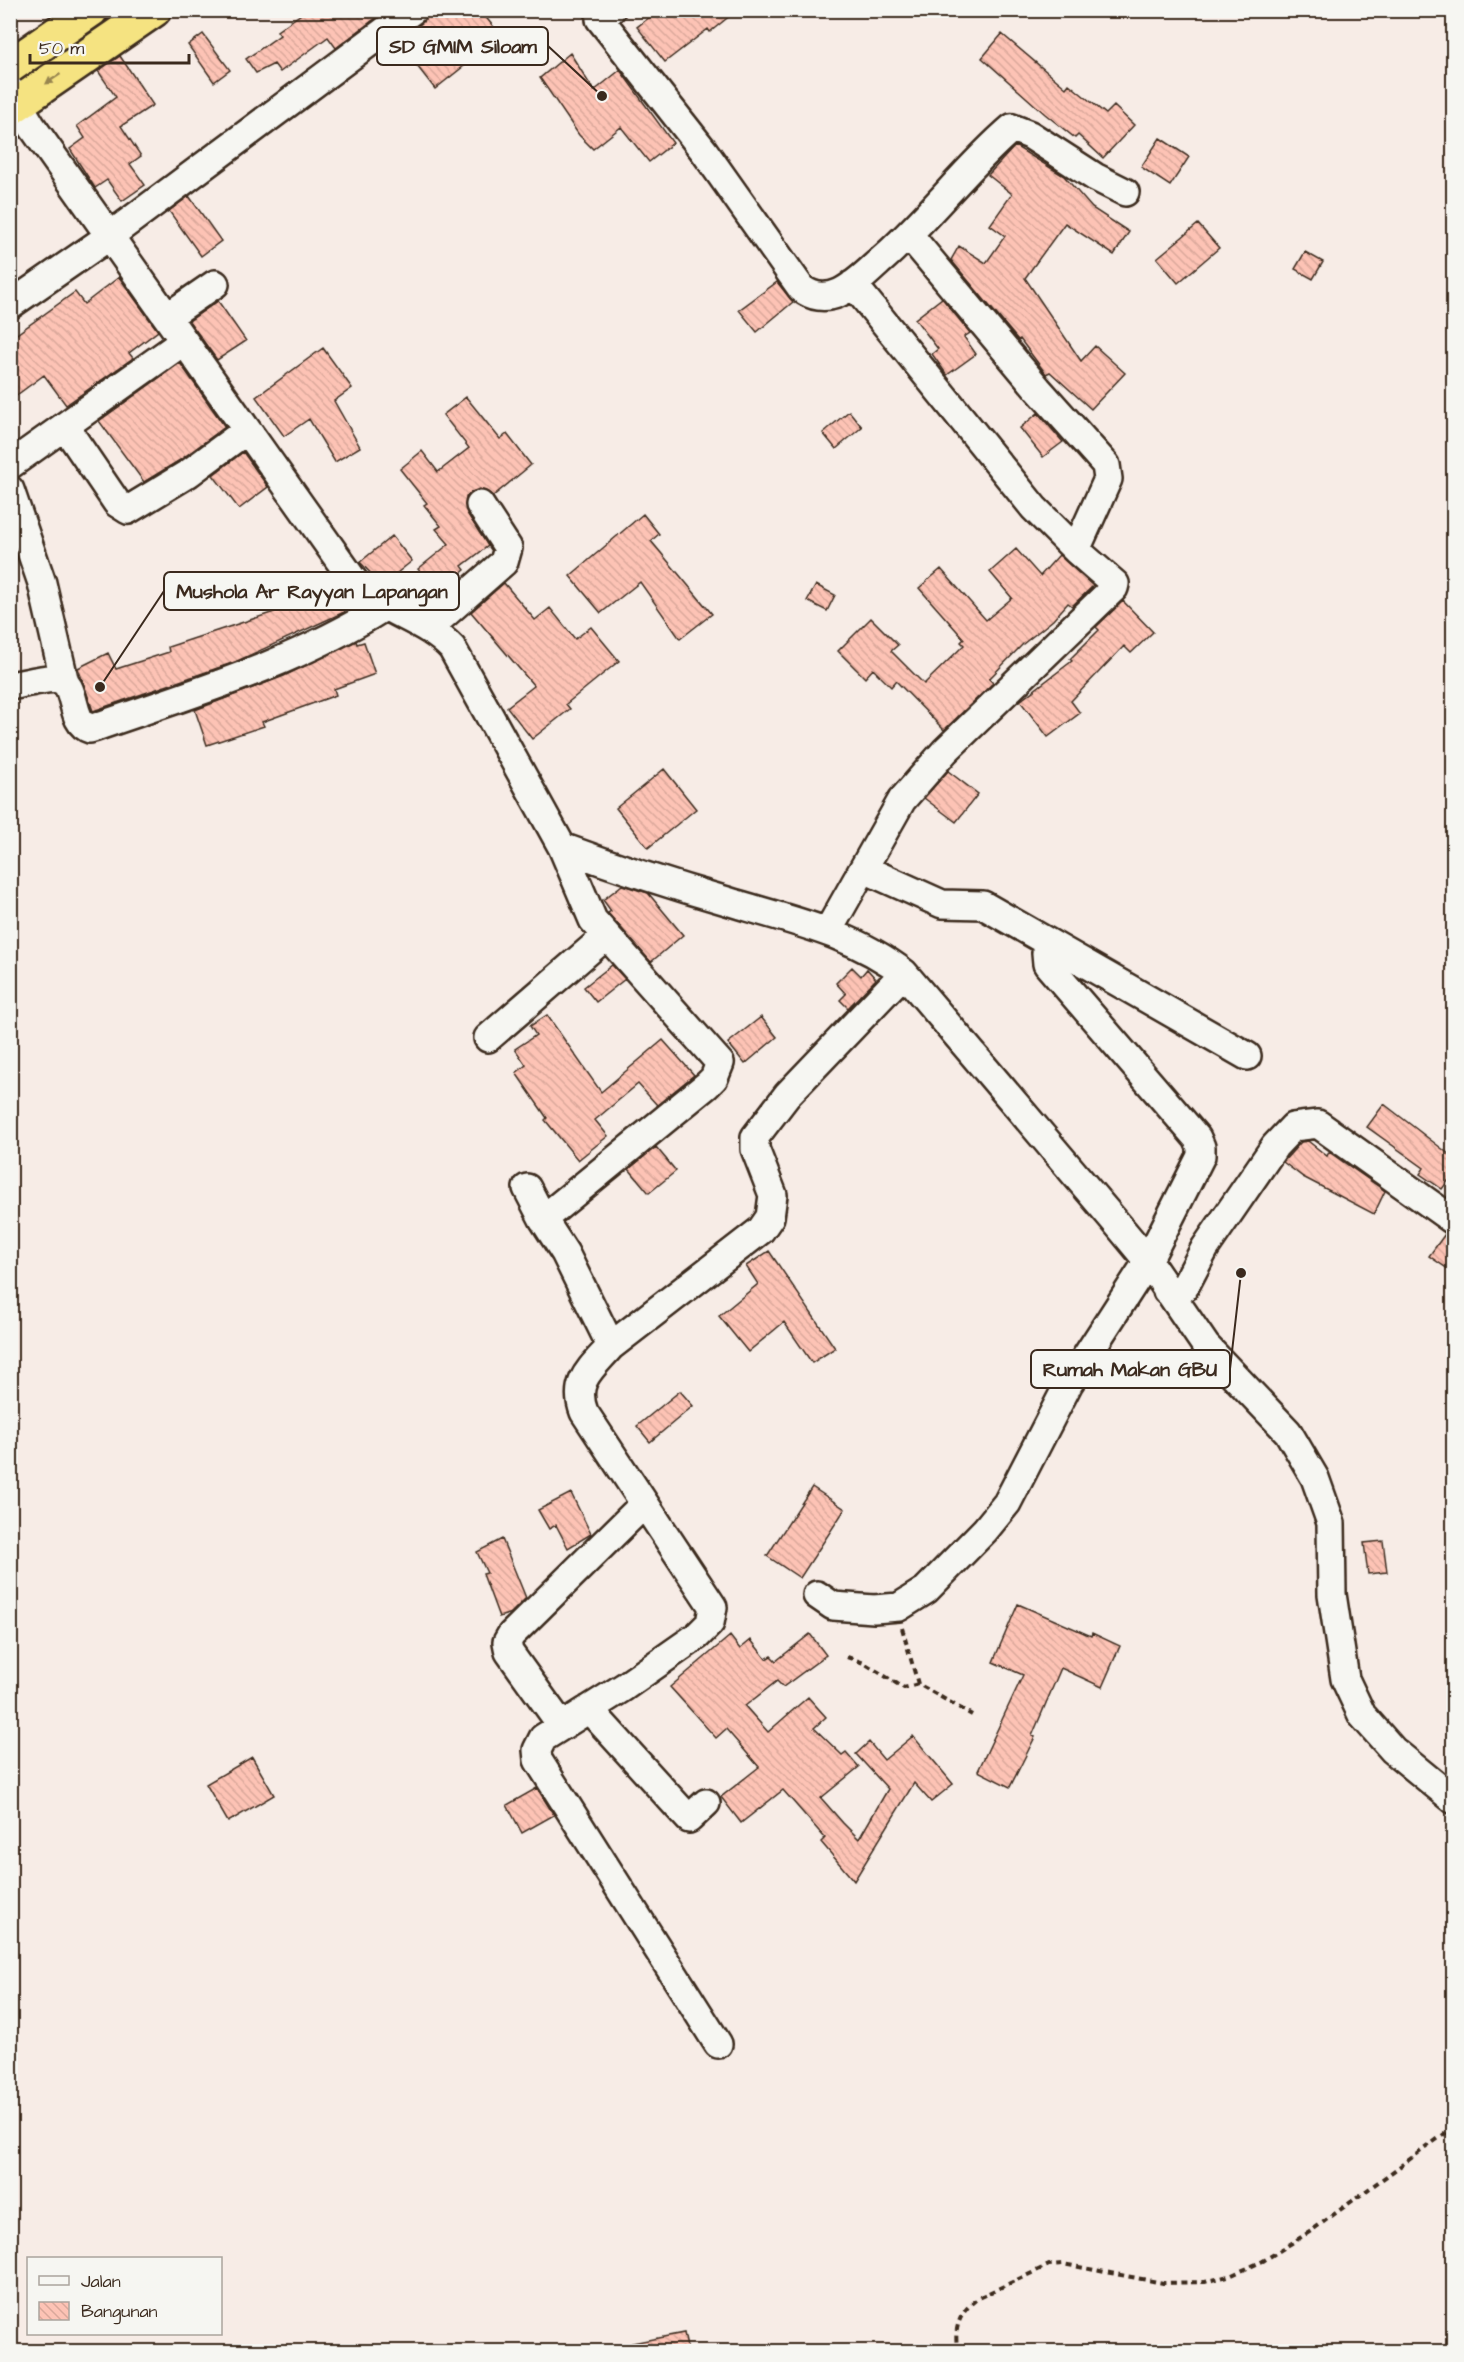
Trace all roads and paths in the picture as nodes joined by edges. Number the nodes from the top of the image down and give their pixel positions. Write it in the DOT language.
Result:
graph roads {
  1 [pos="91,10"];
  2 [pos="154,10"];
  3 [pos="413,10"];
  4 [pos="602,13"];
  5 [pos="10,66"];
  6 [pos="13,101"];
  7 [pos="1125,192"];
  8 [pos="111,235"];
  9 [pos="910,236"];
  10 [pos="215,284"];
  11 [pos="853,284"];
  12 [pos="10,305"];
  13 [pos="167,317"];
  14 [pos="184,341"];
  15 [pos="66,428"];
  16 [pos="247,430"];
  17 [pos="10,465"];
  18 [pos="13,506"];
  19 [pos="480,506"];
  20 [pos="1076,550"];
  21 [pos="384,607"];
  22 [pos="429,628"];
  23 [pos="65,683"];
  24 [pos="10,686"];
  25 [pos="562,847"];
  26 [pos="864,869"];
  27 [pos="828,931"];
  28 [pos="606,936"];
  29 [pos="1053,946"];
  30 [pos="904,973"];
  31 [pos="488,1038"];
  32 [pos="1247,1056"];
  33 [pos="527,1188"];
  34 [pos="543,1220"];
  35 [pos="1454,1221"];
  36 [pos="1148,1261"];
  37 [pos="1167,1291"];
  38 [pos="611,1346"];
  39 [pos="644,1504"];
  40 [pos="817,1595"];
  41 [pos="900,1607"];
  42 [pos="847,1657"];
  43 [pos="918,1684"];
  44 [pos="590,1708"];
  45 [pos="972,1715"];
  46 [pos="562,1726"];
  47 [pos="1454,1800"];
  48 [pos="706,1803"];
  49 [pos="718,2044"];
  50 [pos="1454,2127"];
  51 [pos="958,2352"];
  1 -- 5 [label="highway"];
  2 -- 6 [label="highway, one-way"];
  3 -- 8 [label="street"];
  4 -- 11 [label="street"];
  6 -- 8 [label="street"];
  7 -- 9 [label="street"];
  8 -- 12 [label="street"];
  8 -- 13 [label="street"];
  9 -- 11 [label="street"];
  9 -- 20 [label="street"];
  10 -- 13 [label="street"];
  11 -- 20 [label="street"];
  13 -- 14 [label="street"];
  14 -- 15 [label="street"];
  14 -- 16 [label="street"];
  15 -- 16 [label="street"];
  15 -- 17 [label="street"];
  16 -- 21 [label="street"];
  18 -- 23 [label="street"];
  19 -- 22 [label="street"];
  20 -- 26 [label="street"];
  21 -- 22 [label="street"];
  21 -- 23 [label="street"];
  22 -- 25 [label="street"];
  23 -- 24 [label="street"];
  25 -- 27 [label="street"];
  25 -- 28 [label="street"];
  26 -- 27 [label="street"];
  26 -- 29 [label="street"];
  27 -- 30 [label="street"];
  28 -- 31 [label="street"];
  28 -- 34 [label="street"];
  29 -- 32 [label="street"];
  29 -- 36 [label="street"];
  30 -- 36 [label="street"];
  30 -- 38 [label="street"];
  33 -- 34 [label="street"];
  34 -- 38 [label="street"];
  35 -- 37 [label="street"];
  36 -- 37 [label="street"];
  36 -- 41 [label="street"];
  37 -- 47 [label="street"];
  38 -- 39 [label="street"];
  39 -- 44 [label="street"];
  39 -- 46 [label="street"];
  40 -- 41 [label="street"];
  41 -- 43 [label="path"];
  42 -- 43 [label="path"];
  43 -- 45 [label="path"];
  44 -- 46 [label="street"];
  44 -- 48 [label="street"];
  46 -- 49 [label="street"];
  50 -- 51 [label="path"];
}
